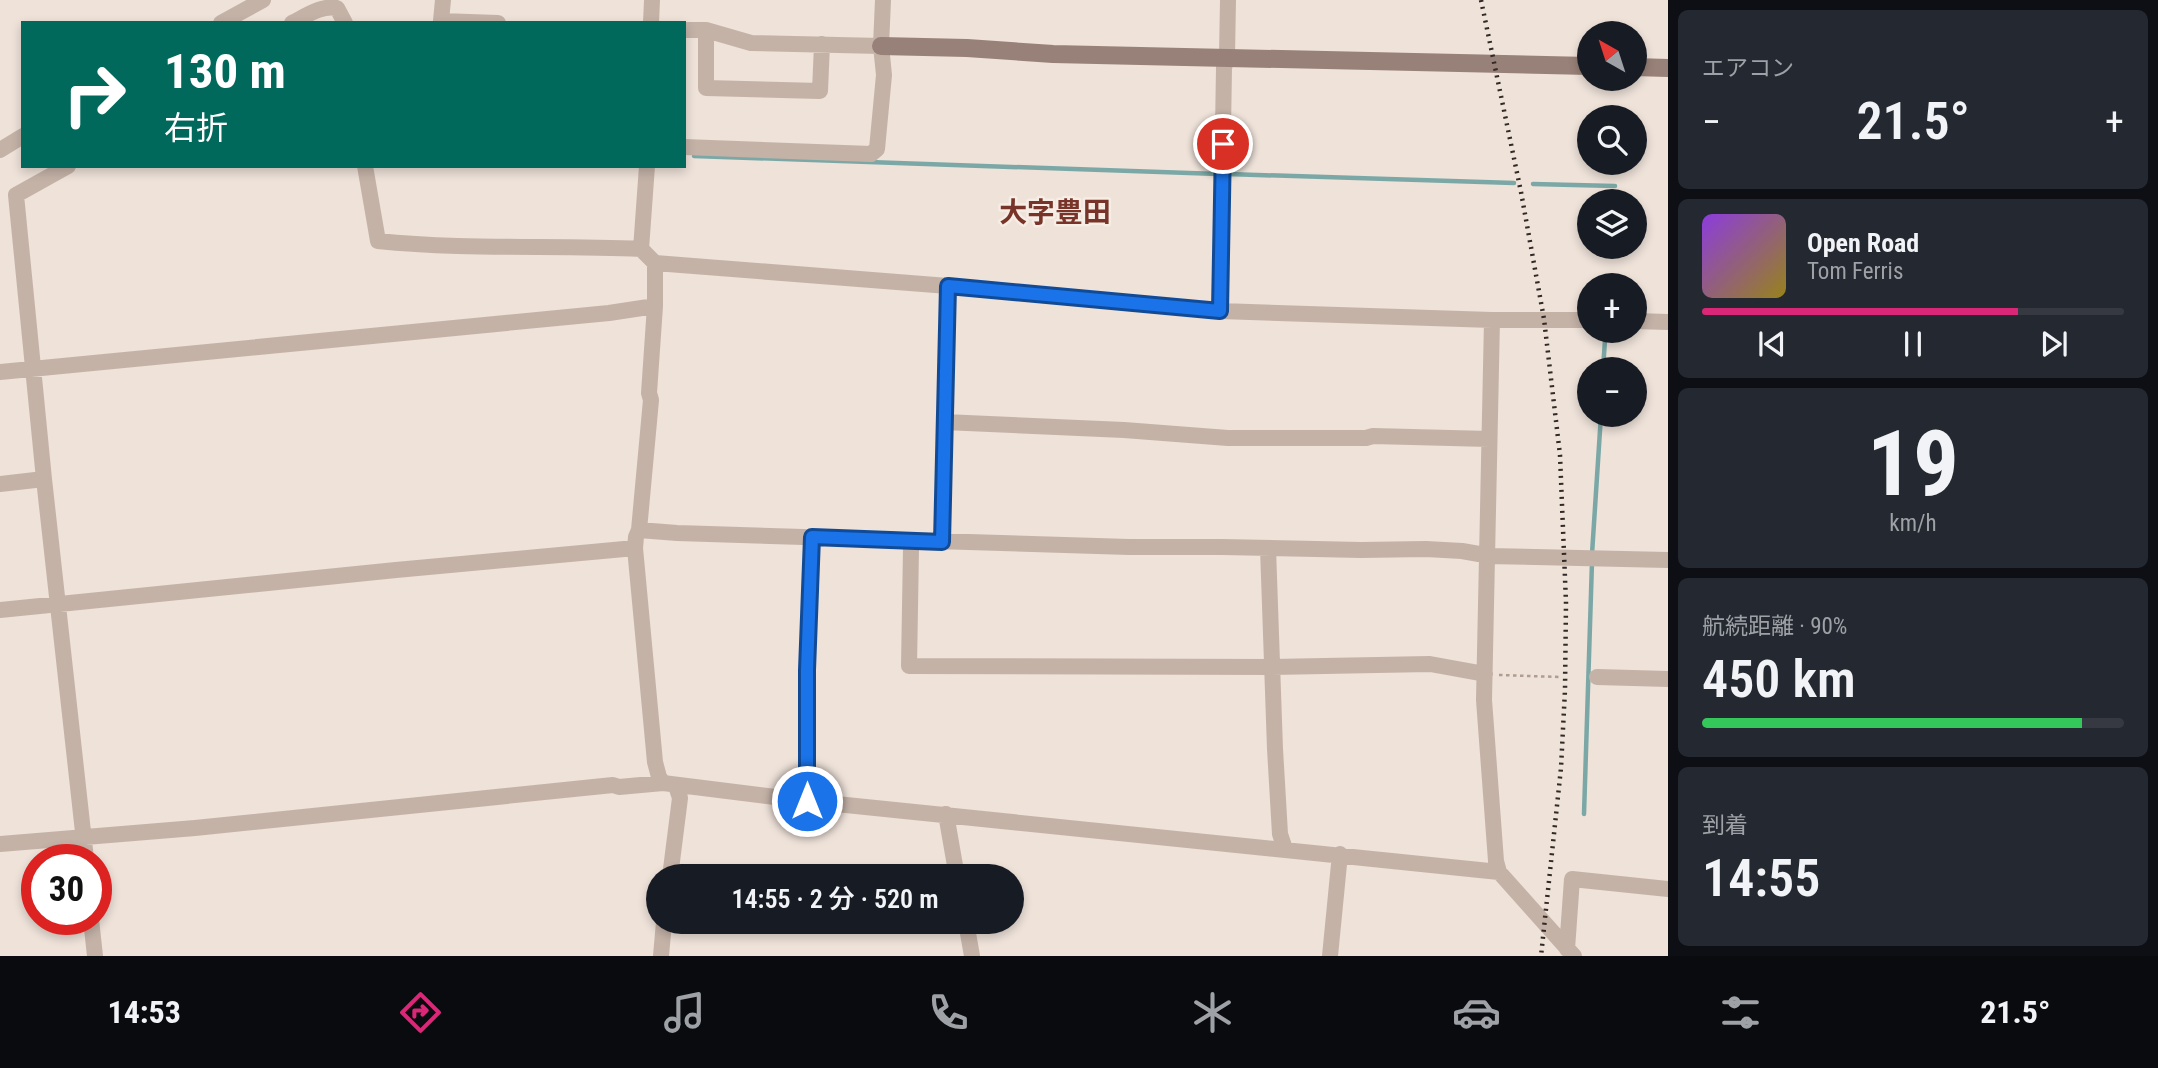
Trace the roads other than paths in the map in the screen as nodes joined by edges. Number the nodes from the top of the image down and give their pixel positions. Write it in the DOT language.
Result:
graph roads {
  1 [pos="263,0"];
  2 [pos="443,0"];
  3 [pos="652,0"];
  4 [pos="883,0"];
  5 [pos="1228,0"];
  6 [pos="225,21"];
  7 [pos="297,21"];
  8 [pos="344,21"];
  9 [pos="460,21"];
  10 [pos="652,21"];
  11 [pos="686,30"];
  12 [pos="706,30"];
  13 [pos="822,44"];
  14 [pos="881,46"];
  15 [pos="1227,56"];
  16 [pos="1577,66"];
  17 [pos="1647,67"];
  18 [pos="1668,68"];
  19 [pos="21,137"];
  20 [pos="686,147"];
  21 [pos="0,150"];
  22 [pos="64,168"];
  23 [pos="365,168"];
  24 [pos="647,168"];
  25 [pos="641,249"];
  26 [pos="655,263"];
  27 [pos="948,286"];
  28 [pos="655,306"];
  29 [pos="1220,311"];
  30 [pos="1492,320"];
  31 [pos="1577,320"];
  32 [pos="1647,321"];
  33 [pos="1668,322"];
  34 [pos="32,368"];
  35 [pos="0,372"];
  36 [pos="944,422"];
  37 [pos="1489,439"];
  38 [pos="44,479"];
  39 [pos="0,484"];
  40 [pos="639,530"];
  41 [pos="812,537"];
  42 [pos="908,540"];
  43 [pos="942,542"];
  44 [pos="635,548"];
  45 [pos="1268,548"];
  46 [pos="1487,554"];
  47 [pos="1668,560"];
  48 [pos="58,604"];
  49 [pos="0,610"];
  50 [pos="1272,667"];
  51 [pos="1485,674"];
  52 [pos="1597,677"];
  53 [pos="1668,680"];
  54 [pos="669,784"];
  55 [pos="807,801"];
  56 [pos="946,814"];
  57 [pos="83,836"];
  58 [pos="0,844"];
  59 [pos="84,844"];
  60 [pos="1284,849"];
  61 [pos="1340,854"];
  62 [pos="672,864"];
  63 [pos="955,864"];
  64 [pos="1499,872"];
  65 [pos="1668,888"];
  66 [pos="663,934"];
  67 [pos="968,934"];
  68 [pos="93,935"];
  69 [pos="1570,952"];
  70 [pos="95,956"];
  71 [pos="661,956"];
  72 [pos="972,956"];
  73 [pos="1330,956"];
  1 -- 6 [label="street"];
  2 -- 9 [label="street"];
  3 -- 10 [label="street"];
  4 -- 14 [label="street"];
  5 -- 15 [label="street"];
  7 -- 8 [label="street"];
  11 -- 12 [label="street"];
  12 -- 13 [label="street"];
  12 -- 13 [label="street"];
  13 -- 14 [label="street"];
  14 -- 15 [label="street"];
  14 -- 20 [label="street"];
  15 -- 16 [label="street"];
  15 -- 29 [label="street"];
  17 -- 18 [label="street"];
  19 -- 21 [label="street"];
  22 -- 34 [label="street"];
  23 -- 25 [label="street"];
  24 -- 25 [label="street"];
  25 -- 26 [label="street"];
  26 -- 27 [label="street"];
  26 -- 28 [label="street"];
  27 -- 29 [label="street"];
  27 -- 36 [label="street"];
  28 -- 34 [label="street"];
  28 -- 40 [label="street"];
  29 -- 30 [label="street"];
  30 -- 31 [label="street"];
  30 -- 37 [label="street"];
  32 -- 33 [label="street"];
  34 -- 35 [label="street"];
  34 -- 38 [label="street"];
  36 -- 37 [label="street"];
  36 -- 43 [label="street"];
  37 -- 46 [label="street"];
  38 -- 39 [label="street"];
  38 -- 48 [label="street"];
  40 -- 41 [label="street"];
  40 -- 44 [label="street"];
  41 -- 42 [label="street"];
  41 -- 55 [label="street"];
  42 -- 43 [label="street"];
  42 -- 50 [label="street"];
  43 -- 45 [label="street"];
  44 -- 48 [label="street"];
  44 -- 54 [label="street"];
  45 -- 46 [label="street"];
  45 -- 50 [label="street"];
  46 -- 47 [label="street"];
  46 -- 51 [label="street"];
  48 -- 49 [label="street"];
  48 -- 57 [label="street"];
  50 -- 51 [label="street"];
  50 -- 60 [label="street"];
  51 -- 64 [label="street"];
  52 -- 53 [label="street"];
  54 -- 55 [label="street"];
  54 -- 57 [label="street"];
  54 -- 62 [label="street"];
  55 -- 56 [label="street"];
  56 -- 60 [label="street"];
  56 -- 63 [label="street"];
  57 -- 58 [label="street"];
  57 -- 59 [label="street"];
  60 -- 61 [label="street"];
  61 -- 64 [label="street"];
  61 -- 73 [label="street"];
  64 -- 69 [label="street"];
  65 -- 69 [label="street"];
  66 -- 71 [label="street"];
  67 -- 72 [label="street"];
  68 -- 70 [label="street"];
}
